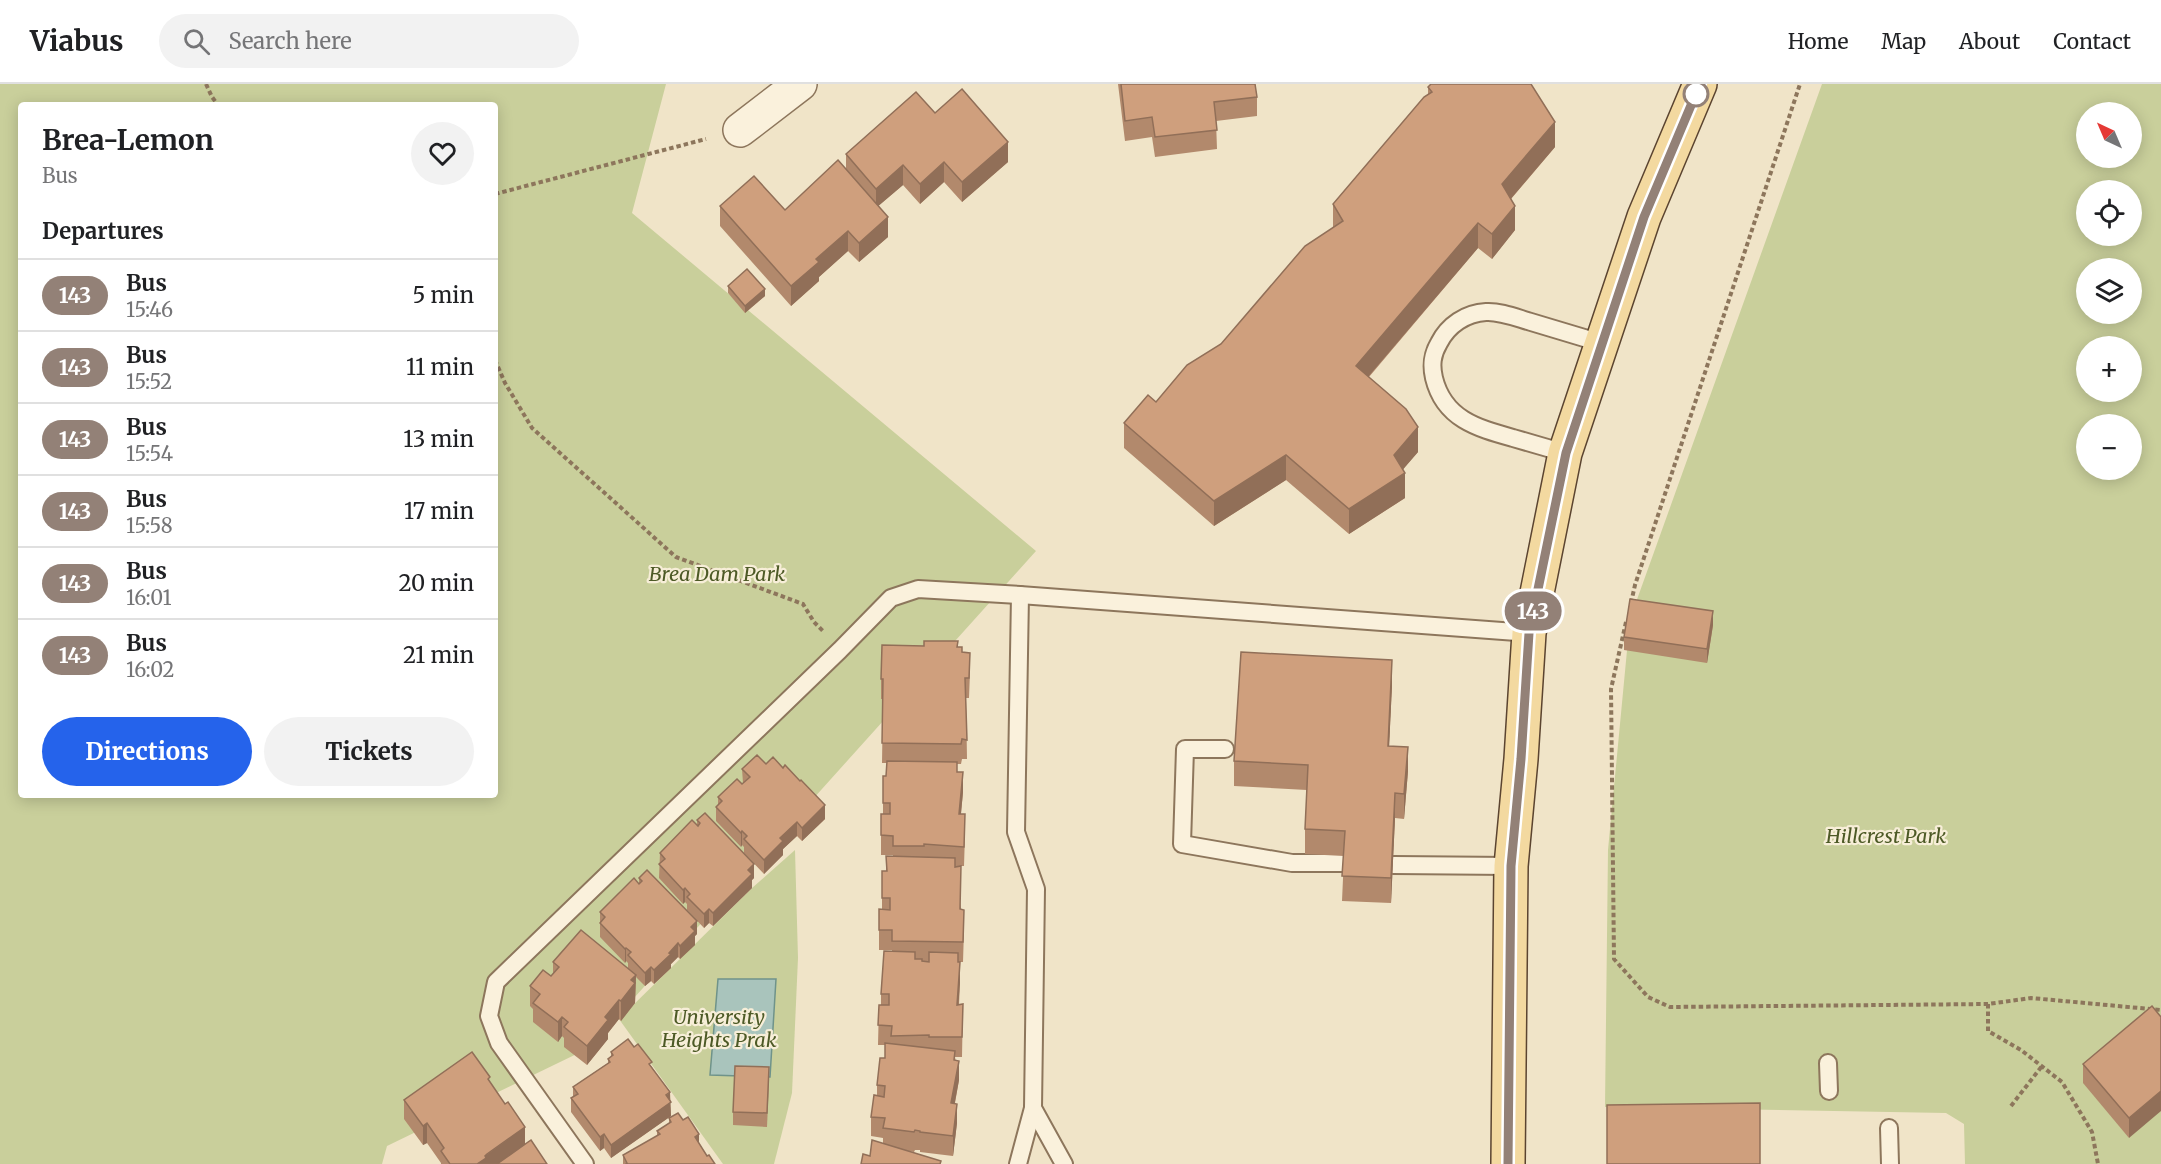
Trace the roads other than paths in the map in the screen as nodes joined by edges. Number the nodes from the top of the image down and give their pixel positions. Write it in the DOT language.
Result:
graph roads {
  1 [pos="801,84"];
  2 [pos="1700,84"];
  3 [pos="740,130"];
  4 [pos="1601,343"];
  5 [pos="1566,453"];
  6 [pos="1020,595"];
  7 [pos="1529,633"];
  8 [pos="1225,749"];
  9 [pos="1344,863"];
  10 [pos="1393,865"];
  11 [pos="1511,866"];
  12 [pos="1828,1063"];
  13 [pos="1829,1091"];
  14 [pos="1033,1108"];
  15 [pos="1889,1128"];
  16 [pos="585,1164"];
  17 [pos="1018,1164"];
  18 [pos="1064,1164"];
  19 [pos="1508,1164"];
  20 [pos="1890,1164"];
  1 -- 3 [label="street"];
  2 -- 4 [label="main road"];
  4 -- 5 [label="main road"];
  4 -- 5 [label="lane"];
  5 -- 7 [label="main road"];
  6 -- 7 [label="lane"];
  6 -- 14 [label="lane"];
  6 -- 16 [label="lane"];
  7 -- 11 [label="main road"];
  8 -- 9 [label="lane"];
  10 -- 11 [label="lane"];
  11 -- 19 [label="main road"];
  12 -- 13 [label="lane"];
  14 -- 17 [label="lane"];
  14 -- 18 [label="lane"];
  15 -- 20 [label="lane"];
}
